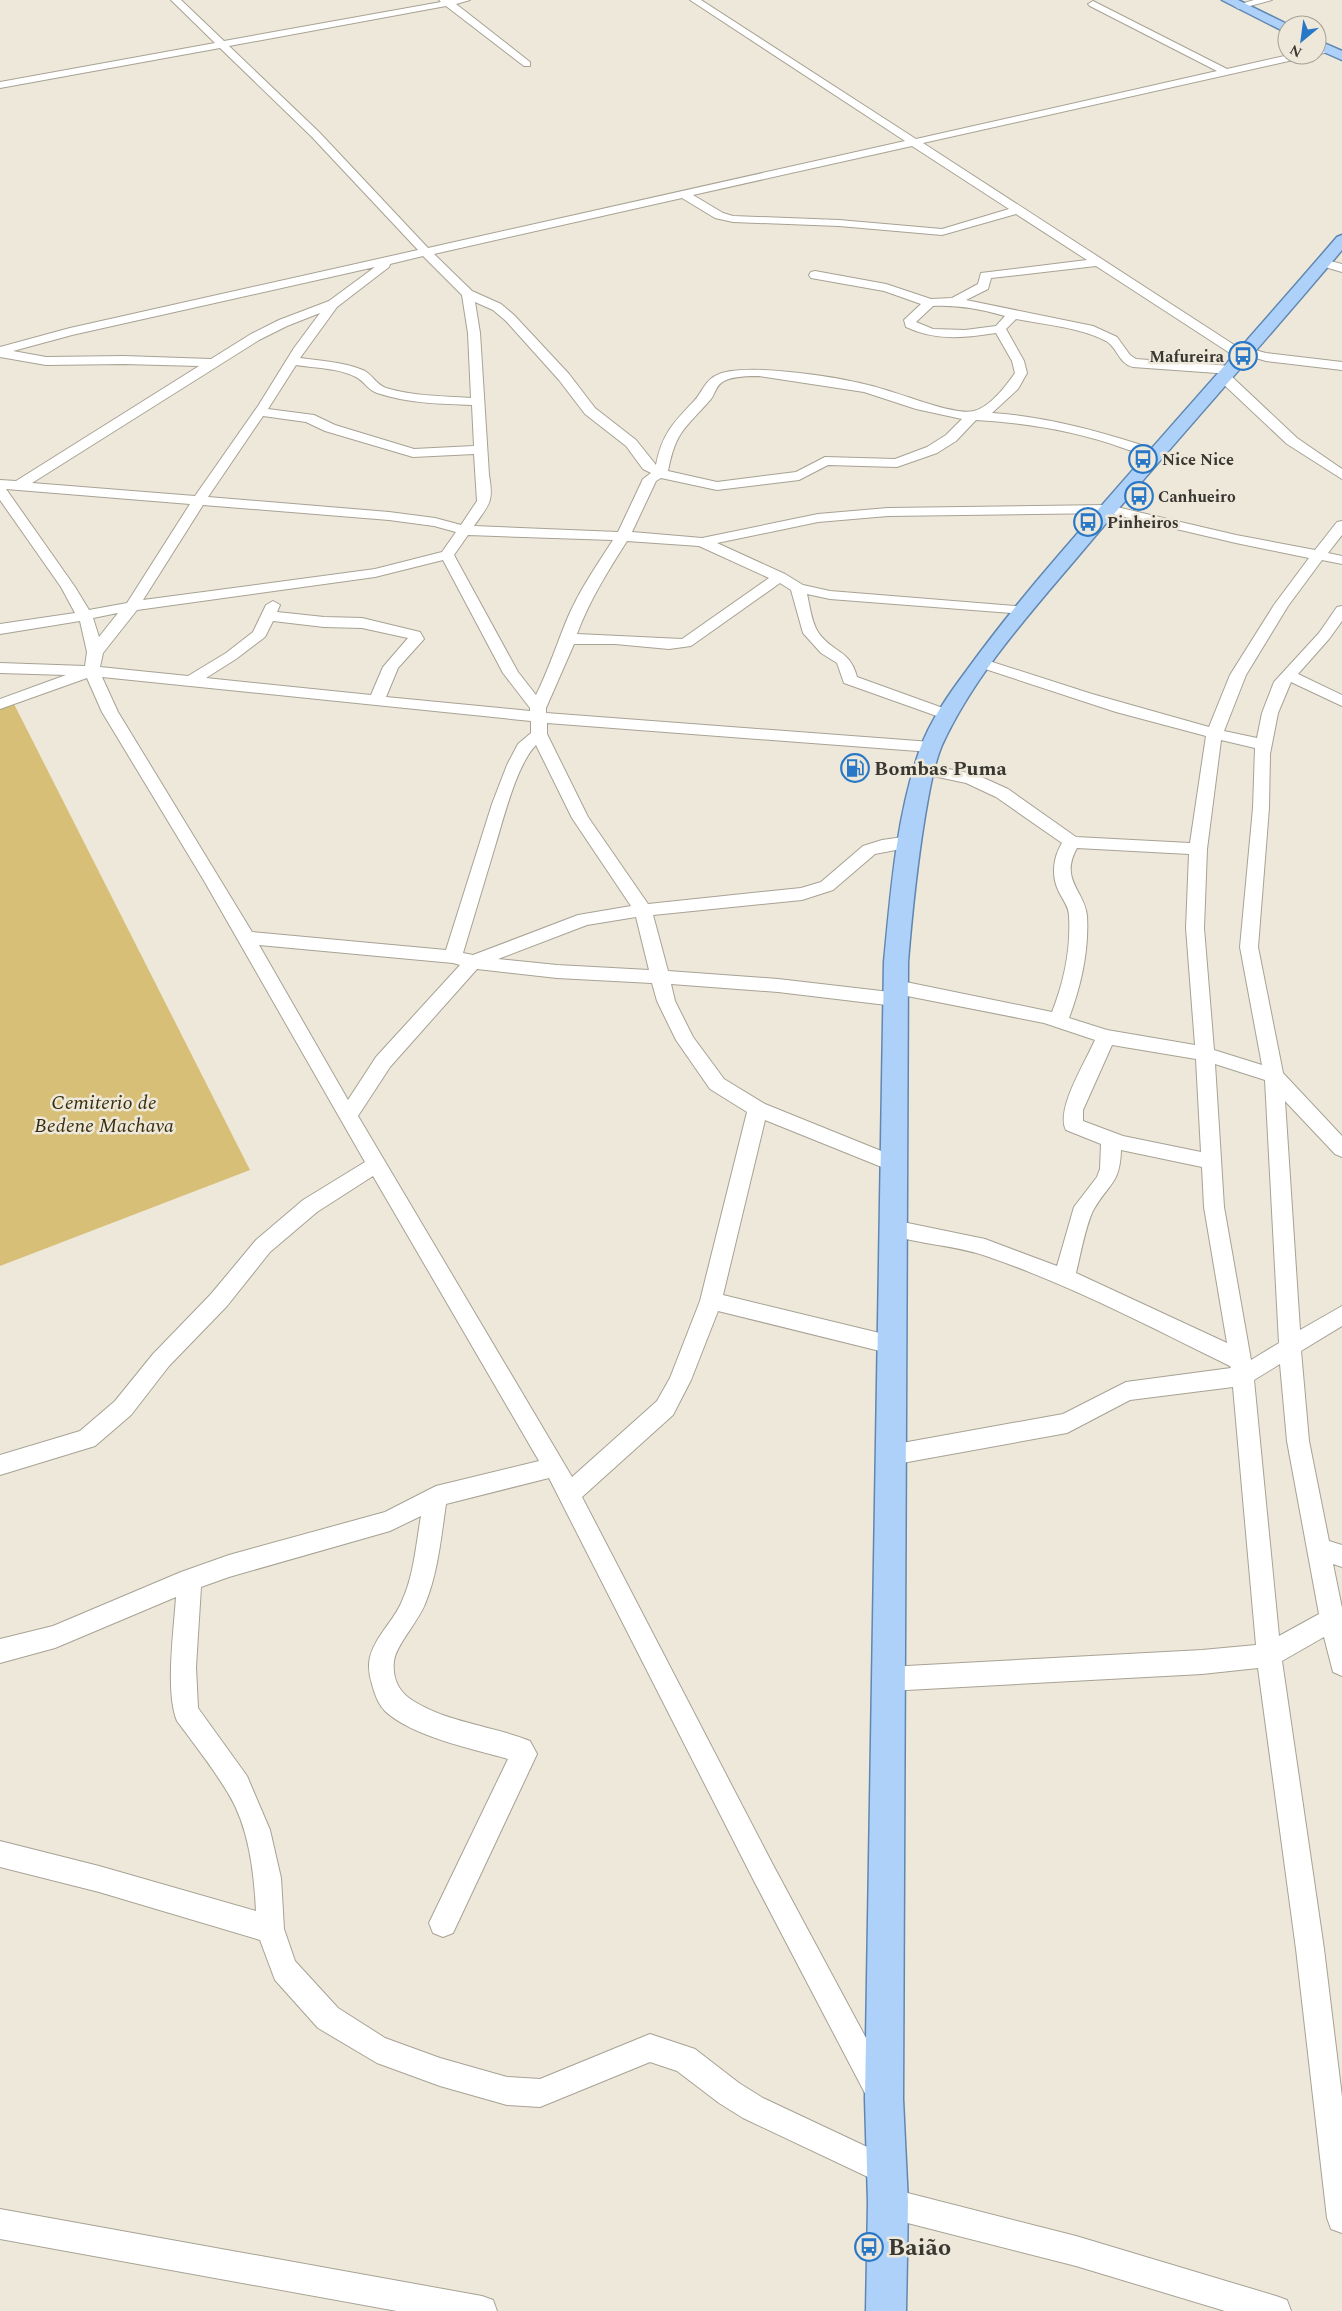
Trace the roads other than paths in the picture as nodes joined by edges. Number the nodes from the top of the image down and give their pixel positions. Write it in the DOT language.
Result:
graph roads {
  1 [pos="176,0"];
  2 [pos="465,0"];
  3 [pos="694,0"];
  4 [pos="1267,0"];
  5 [pos="446,2"];
  6 [pos="1234,3"];
  7 [pos="1093,4"];
  8 [pos="1277,24"];
  9 [pos="223,44"];
  10 [pos="1327,50"];
  11 [pos="1342,56"];
  12 [pos="1277,61"];
  13 [pos="527,64"];
  14 [pos="1226,72"];
  15 [pos="0,84"];
  16 [pos="912,142"];
  17 [pos="683,194"];
  18 [pos="1017,210"];
  19 [pos="1342,240"];
  20 [pos="426,253"];
  21 [pos="391,260"];
  22 [pos="1097,262"];
  23 [pos="1322,263"];
  24 [pos="1342,268"];
  25 [pos="816,275"];
  26 [pos="468,294"];
  27 [pos="954,302"];
  28 [pos="930,303"];
  29 [pos="333,304"];
  30 [pos="1013,315"];
  31 [pos="92,327"];
  32 [pos="1000,329"];
  33 [pos="0,352"];
  34 [pos="1245,354"];
  35 [pos="96,360"];
  36 [pos="292,361"];
  37 [pos="212,363"];
  38 [pos="1342,366"];
  39 [pos="1228,374"];
  40 [pos="479,402"];
  41 [pos="260,412"];
  42 [pos="976,415"];
  43 [pos="482,450"];
  44 [pos="1155,454"];
  45 [pos="661,472"];
  46 [pos="1342,475"];
  47 [pos="19,485"];
  48 [pos="1,493"];
  49 [pos="199,500"];
  50 [pos="1108,509"];
  51 [pos="1342,525"];
  52 [pos="464,530"];
  53 [pos="623,536"];
  54 [pos="702,542"];
  55 [pos="447,555"];
  56 [pos="1318,555"];
  57 [pos="1342,560"];
  58 [pos="780,577"];
  59 [pos="280,586"];
  60 [pos="798,588"];
  61 [pos="132,606"];
  62 [pos="1023,610"];
  63 [pos="1342,610"];
  64 [pos="84,616"];
  65 [pos="269,616"];
  66 [pos="0,629"];
  67 [pos="567,639"];
  68 [pos="94,661"];
  69 [pos="981,663"];
  70 [pos="0,668"];
  71 [pos="1289,675"];
  72 [pos="189,682"];
  73 [pos="377,700"];
  74 [pos="1342,701"];
  75 [pos="0,704"];
  76 [pos="948,715"];
  77 [pos="538,720"];
  78 [pos="1214,735"];
  79 [pos="1264,745"];
  80 [pos="930,747"];
  81 [pos="925,769"];
  82 [pos="910,842"];
  83 [pos="1072,842"];
  84 [pos="1198,849"];
  85 [pos="643,910"];
  86 [pos="246,938"];
  87 [pos="453,957"];
  88 [pos="473,962"];
  89 [pos="659,976"];
  90 [pos="895,993"];
  91 [pos="1058,1021"];
  92 [pos="1106,1037"];
  93 [pos="1206,1054"];
  94 [pos="1274,1076"];
  95 [pos="758,1110"];
  96 [pos="348,1116"];
  97 [pos="1112,1141"];
  98 [pos="1342,1149"];
  99 [pos="1210,1161"];
  100 [pos="377,1164"];
  101 [pos="894,1164"];
  102 [pos="893,1228"];
  103 [pos="1064,1278"];
  104 [pos="711,1301"];
  105 [pos="1342,1315"];
  106 [pos="892,1345"];
  107 [pos="1290,1347"];
  108 [pos="1241,1368"];
  109 [pos="891,1455"];
  110 [pos="0,1464"];
  111 [pos="555,1467"];
  112 [pos="569,1494"];
  113 [pos="436,1496"];
  114 [pos="1319,1549"];
  115 [pos="1342,1556"];
  116 [pos="189,1580"];
  117 [pos="1332,1619"];
  118 [pos="0,1651"];
  119 [pos="1269,1655"];
  120 [pos="1342,1664"];
  121 [pos="888,1679"];
  122 [pos="0,1854"];
  123 [pos="443,1923"];
  124 [pos="270,1929"];
  125 [pos="884,2099"];
  126 [pos="888,2187"];
  127 [pos="1342,2218"];
  128 [pos="0,2224"];
  129 [pos="482,2311"];
  130 [pos="886,2311"];
  131 [pos="1276,2311"];
  1 -- 9 [label="street"];
  2 -- 5 [label="street"];
  3 -- 16 [label="street"];
  4 -- 6 [label="street"];
  5 -- 9 [label="street"];
  5 -- 13 [label="street"];
  6 -- 8 [label="main road"];
  7 -- 14 [label="street"];
  9 -- 15 [label="street"];
  9 -- 20 [label="street"];
  10 -- 11 [label="main road"];
  12 -- 14 [label="street"];
  14 -- 16 [label="street"];
  16 -- 17 [label="street"];
  16 -- 18 [label="street"];
  17 -- 18 [label="street"];
  17 -- 20 [label="street"];
  18 -- 22 [label="street"];
  19 -- 23 [label="main road"];
  20 -- 21 [label="street"];
  20 -- 26 [label="street"];
  21 -- 29 [label="street"];
  21 -- 31 [label="street"];
  22 -- 27 [label="street"];
  22 -- 34 [label="street"];
  23 -- 24 [label="street"];
  23 -- 34 [label="main road"];
  25 -- 28 [label="street"];
  26 -- 40 [label="street"];
  26 -- 45 [label="street"];
  27 -- 28 [label="street"];
  27 -- 30 [label="street"];
  28 -- 32 [label="street"];
  29 -- 36 [label="street"];
  29 -- 37 [label="street"];
  30 -- 32 [label="street"];
  30 -- 39 [label="street"];
  31 -- 33 [label="street"];
  31 -- 35 [label="street"];
  32 -- 42 [label="street"];
  33 -- 35 [label="street"];
  34 -- 38 [label="street"];
  34 -- 39 [label="main road"];
  35 -- 37 [label="street"];
  36 -- 40 [label="street"];
  36 -- 41 [label="street"];
  37 -- 47 [label="street"];
  39 -- 44 [label="main road"];
  39 -- 46 [label="street"];
  40 -- 43 [label="street"];
  41 -- 43 [label="street"];
  41 -- 49 [label="street"];
  42 -- 44 [label="street"];
  42 -- 45 [label="street"];
  42 -- 45 [label="street"];
  43 -- 52 [label="street"];
  44 -- 50 [label="main road"];
  45 -- 53 [label="street"];
  47 -- 48 [label="street"];
  47 -- 49 [label="street"];
  48 -- 64 [label="street"];
  49 -- 52 [label="street"];
  49 -- 61 [label="street"];
  50 -- 54 [label="street"];
  50 -- 56 [label="street"];
  50 -- 62 [label="main road"];
  51 -- 56 [label="street"];
  52 -- 53 [label="street"];
  52 -- 55 [label="street"];
  53 -- 54 [label="street"];
  53 -- 67 [label="street"];
  54 -- 58 [label="street"];
  55 -- 59 [label="street"];
  55 -- 77 [label="street"];
  56 -- 57 [label="street"];
  56 -- 78 [label="street"];
  58 -- 60 [label="street"];
  58 -- 67 [label="street"];
  59 -- 61 [label="street"];
  59 -- 65 [label="street"];
  60 -- 62 [label="street"];
  60 -- 76 [label="street"];
  61 -- 64 [label="street"];
  61 -- 68 [label="street"];
  62 -- 69 [label="main road"];
  63 -- 71 [label="street"];
  64 -- 66 [label="street"];
  64 -- 68 [label="street"];
  65 -- 72 [label="street"];
  65 -- 73 [label="street"];
  67 -- 77 [label="street"];
  68 -- 70 [label="street"];
  68 -- 72 [label="street"];
  68 -- 75 [label="street"];
  68 -- 86 [label="street"];
  69 -- 76 [label="main road"];
  69 -- 78 [label="street"];
  71 -- 74 [label="street"];
  71 -- 79 [label="street"];
  72 -- 73 [label="street"];
  73 -- 77 [label="street"];
  76 -- 80 [label="main road"];
  77 -- 80 [label="street"];
  77 -- 85 [label="street"];
  77 -- 87 [label="street"];
  78 -- 79 [label="street"];
  78 -- 84 [label="street"];
  79 -- 94 [label="street"];
  80 -- 81 [label="main road"];
  81 -- 82 [label="main road"];
  81 -- 83 [label="street"];
  82 -- 85 [label="street"];
  82 -- 90 [label="main road"];
  83 -- 84 [label="street"];
  83 -- 91 [label="street"];
  84 -- 93 [label="street"];
  85 -- 88 [label="street"];
  85 -- 89 [label="street"];
  86 -- 87 [label="street"];
  86 -- 96 [label="street"];
  87 -- 88 [label="street"];
  88 -- 89 [label="street"];
  88 -- 96 [label="street"];
  89 -- 90 [label="street"];
  89 -- 95 [label="street"];
  90 -- 91 [label="street"];
  90 -- 101 [label="main road"];
  91 -- 92 [label="street"];
  92 -- 93 [label="street"];
  92 -- 97 [label="street"];
  93 -- 94 [label="street"];
  93 -- 99 [label="street"];
  94 -- 98 [label="street"];
  94 -- 107 [label="street"];
  95 -- 101 [label="street"];
  95 -- 104 [label="street"];
  96 -- 100 [label="street"];
  97 -- 99 [label="street"];
  97 -- 103 [label="street"];
  99 -- 108 [label="street"];
  100 -- 110 [label="street"];
  100 -- 111 [label="street"];
  101 -- 102 [label="main road"];
  102 -- 103 [label="street"];
  102 -- 106 [label="main road"];
  103 -- 108 [label="street"];
  104 -- 106 [label="street"];
  104 -- 112 [label="street"];
  105 -- 107 [label="street"];
  106 -- 109 [label="main road"];
  107 -- 108 [label="street"];
  107 -- 114 [label="street"];
  108 -- 109 [label="street"];
  108 -- 119 [label="street"];
  109 -- 121 [label="main road"];
  111 -- 112 [label="street"];
  111 -- 113 [label="street"];
  112 -- 125 [label="street"];
  113 -- 116 [label="street"];
  113 -- 123 [label="street"];
  114 -- 115 [label="street"];
  114 -- 117 [label="street"];
  116 -- 118 [label="street"];
  116 -- 124 [label="street"];
  117 -- 119 [label="street"];
  117 -- 120 [label="street"];
  119 -- 121 [label="street"];
  119 -- 127 [label="street"];
  121 -- 125 [label="main road"];
  122 -- 124 [label="street"];
  124 -- 126 [label="street"];
  125 -- 126 [label="main road"];
  126 -- 130 [label="main road"];
  126 -- 131 [label="street"];
  128 -- 129 [label="street"];
}
